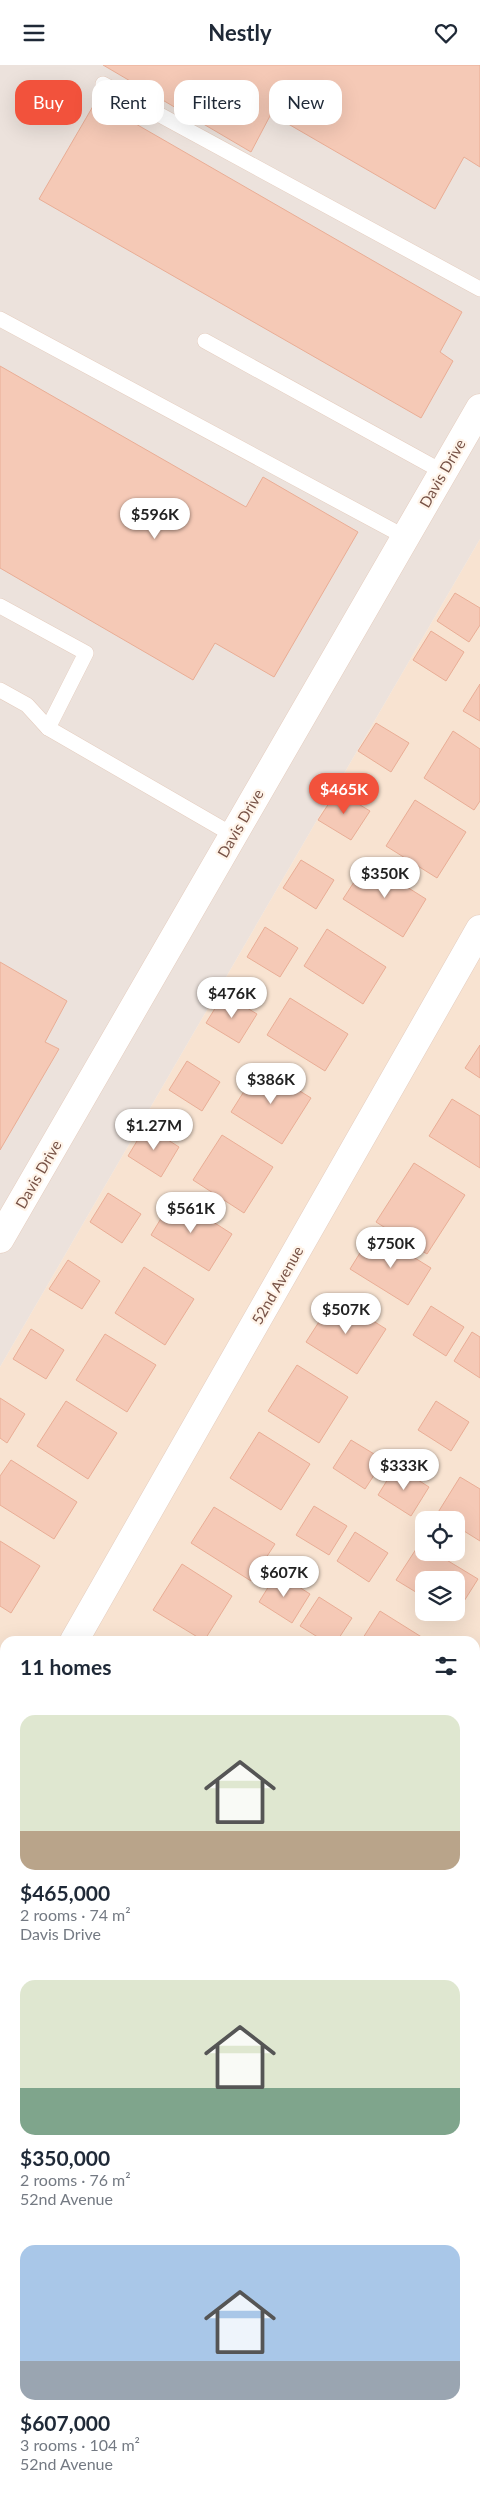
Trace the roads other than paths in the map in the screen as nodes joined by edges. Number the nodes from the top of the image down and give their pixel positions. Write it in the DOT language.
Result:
graph roads {
  1 [pos="164,117"];
  2 [pos="480,289"];
  3 [pos="0,319"];
  4 [pos="205,341"];
  5 [pos="480,408"];
  6 [pos="443,472"];
  7 [pos="405,537"];
  8 [pos="0,606"];
  9 [pos="0,690"];
  10 [pos="48,728"];
  11 [pos="233,835"];
  12 [pos="480,929"];
  13 [pos="0,1239"];
  14 [pos="77,1636"];
  1 -- 2 [label="lane"];
  3 -- 7 [label="lane"];
  4 -- 6 [label="lane"];
  5 -- 6 [label="street, Davis Drive"];
  6 -- 7 [label="street, Davis Drive"];
  7 -- 11 [label="street, Davis Drive"];
  8 -- 10 [label="lane"];
  9 -- 10 [label="lane"];
  10 -- 11 [label="lane"];
  11 -- 13 [label="street, Davis Drive"];
  12 -- 14 [label="street, 52nd Avenue"];
}
